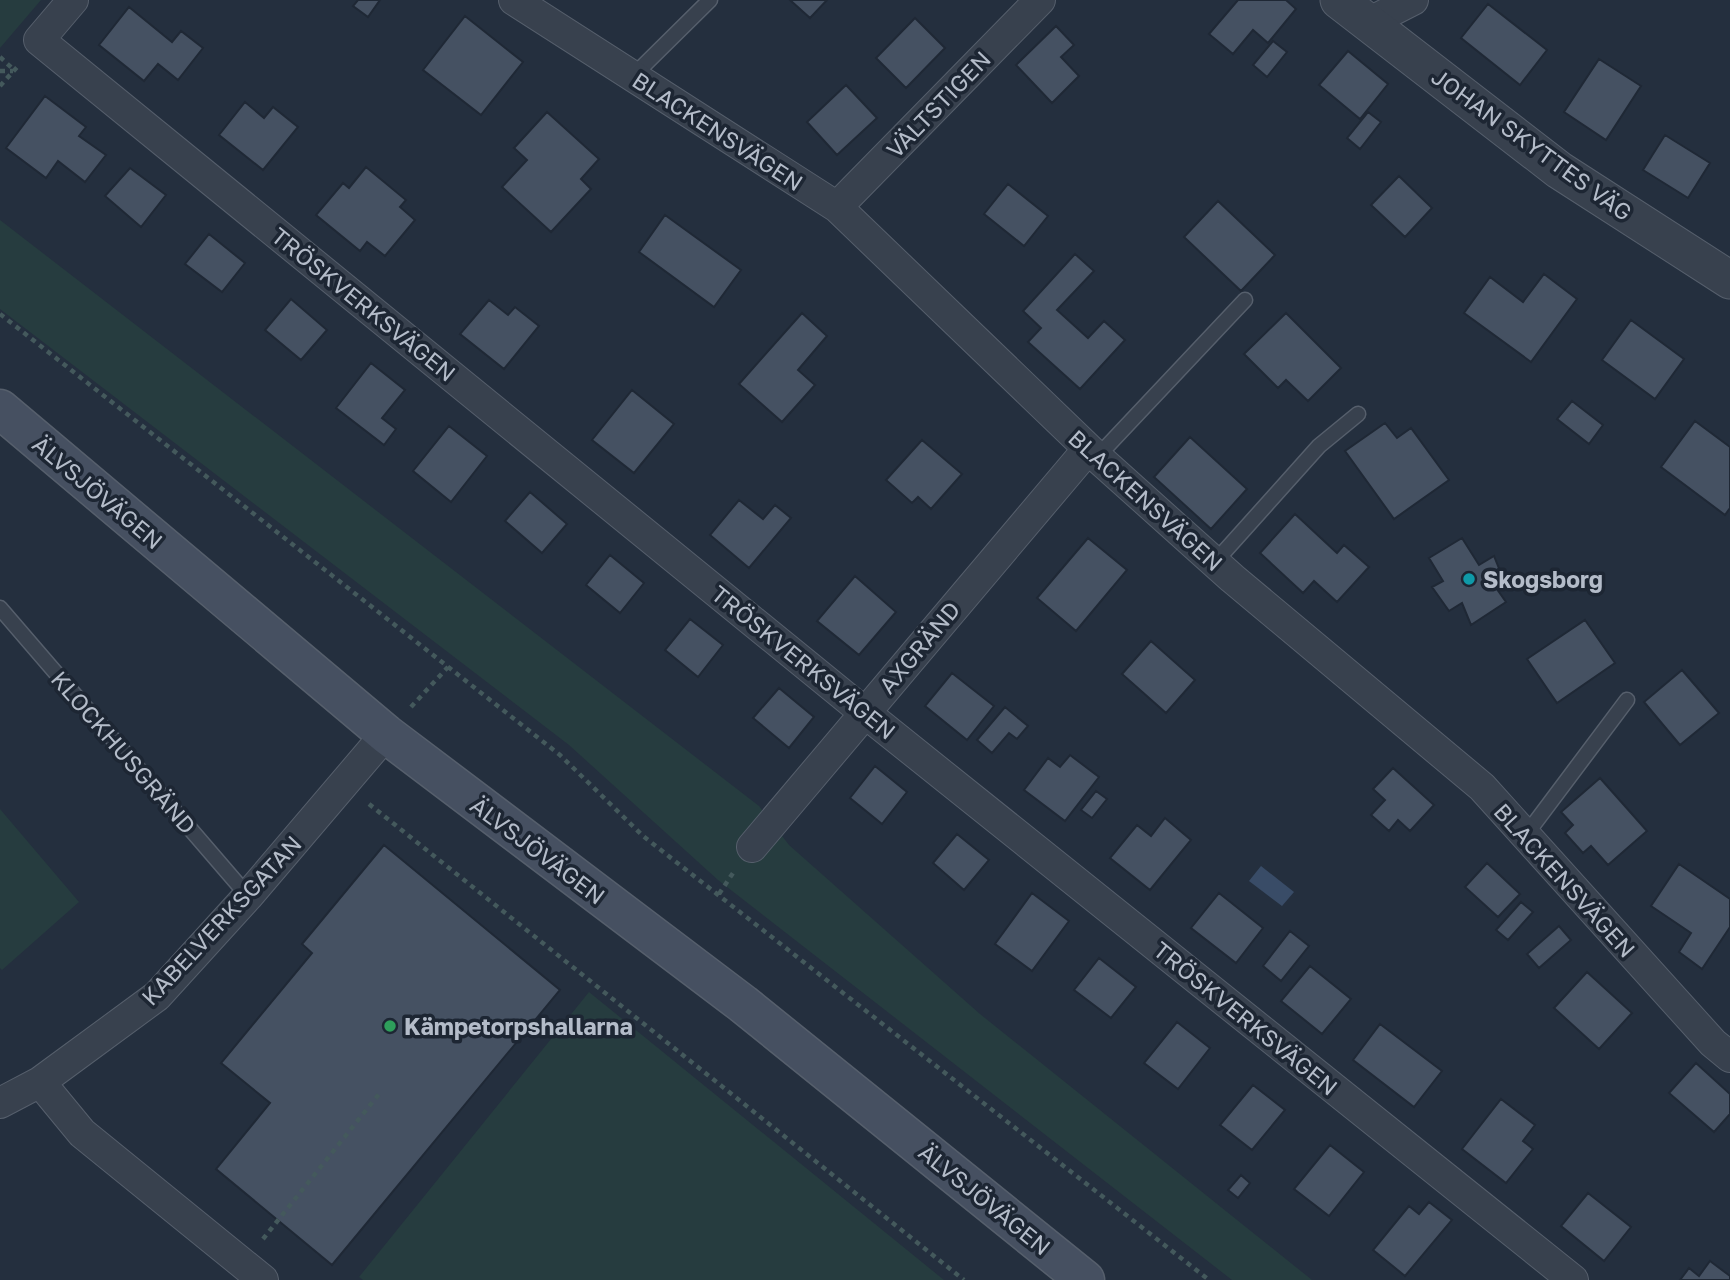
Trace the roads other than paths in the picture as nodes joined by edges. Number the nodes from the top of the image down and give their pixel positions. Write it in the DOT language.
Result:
graph roads {
  1 [pos="73,0"];
  2 [pos="514,0"];
  3 [pos="710,0"];
  4 [pos="1040,0"];
  5 [pos="1339,0"];
  6 [pos="1413,0"];
  7 [pos="1368,23"];
  8 [pos="633,76"];
  9 [pos="837,207"];
  10 [pos="1730,280"];
  11 [pos="1245,300"];
  12 [pos="0,409"];
  13 [pos="1358,414"];
  14 [pos="1093,453"];
  15 [pos="1214,562"];
  16 [pos="0,608"];
  17 [pos="1627,700"];
  18 [pos="864,712"];
  19 [pos="386,734"];
  20 [pos="1525,836"];
  21 [pos="752,846"];
  22 [pos="248,896"];
  23 [pos="1730,1057"];
  24 [pos="40,1082"];
  25 [pos="0,1103"];
  26 [pos="253,1272"];
  27 [pos="1085,1280"];
  28 [pos="1573,1280"];
  1 -- 18 [label="street, TRÖSKVERKSVÄGEN"];
  2 -- 8 [label="street, BLACKENSVÄGEN"];
  3 -- 8 [label="lane"];
  4 -- 9 [label="street, VÄLTSTIGEN"];
  5 -- 7 [label="street, JOHAN SKYTTES VÄG"];
  6 -- 7 [label="street"];
  7 -- 10 [label="street, JOHAN SKYTTES VÄG"];
  8 -- 9 [label="street, BLACKENSVÄGEN"];
  9 -- 14 [label="street, BLACKENSVÄGEN"];
  11 -- 14 [label="lane"];
  12 -- 19 [label="main road, ÄLVSJÖVÄGEN"];
  13 -- 15 [label="lane"];
  14 -- 15 [label="street, BLACKENSVÄGEN"];
  14 -- 18 [label="street, AXGRÄND"];
  15 -- 20 [label="street, BLACKENSVÄGEN"];
  16 -- 22 [label="lane, KLOCKHUSGRÄND"];
  17 -- 20 [label="lane"];
  18 -- 21 [label="street, AXGRÄND"];
  18 -- 28 [label="street, TRÖSKVERKSVÄGEN"];
  19 -- 22 [label="street, KABELVERKSGATAN"];
  19 -- 27 [label="main road, ÄLVSJÖVÄGEN"];
  20 -- 23 [label="street, BLACKENSVÄGEN"];
  22 -- 24 [label="street, KABELVERKSGATAN"];
  24 -- 25 [label="street, KABELVERKSGATAN"];
  24 -- 26 [label="street"];
}
